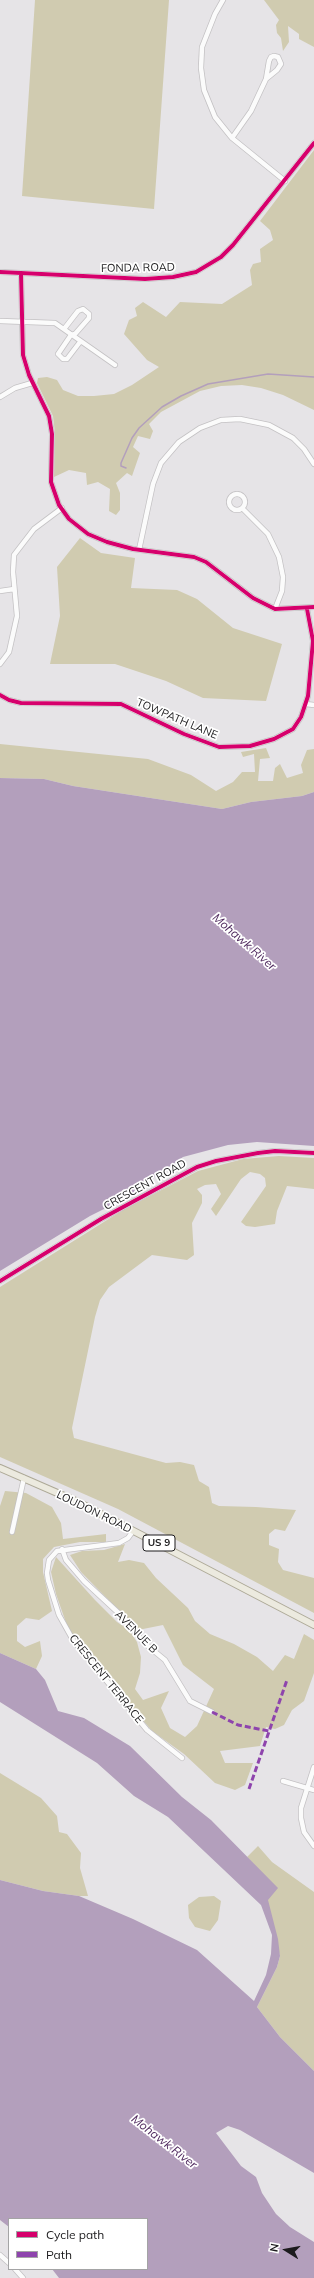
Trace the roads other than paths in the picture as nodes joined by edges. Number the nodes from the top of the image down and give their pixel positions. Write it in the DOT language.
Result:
graph roads {
  1 [pos="223,0"];
  2 [pos="266,79"];
  3 [pos="232,138"];
  4 [pos="314,143"];
  5 [pos="285,181"];
  6 [pos="0,272"];
  7 [pos="21,274"];
  8 [pos="0,321"];
  9 [pos="21,321"];
  10 [pos="64,328"];
  11 [pos="71,335"];
  12 [pos="80,342"];
  13 [pos="115,365"];
  14 [pos="32,382"];
  15 [pos="0,397"];
  16 [pos="314,464"];
  17 [pos="62,508"];
  18 [pos="243,509"];
  19 [pos="139,550"];
  20 [pos="14,589"];
  21 [pos="0,591"];
  22 [pos="314,607"];
  23 [pos="275,609"];
  24 [pos="307,609"];
  25 [pos="0,664"];
  26 [pos="312,687"];
  27 [pos="0,695"];
  28 [pos="306,704"];
  29 [pos="314,705"];
  30 [pos="314,1153"];
  31 [pos="0,1281"];
  32 [pos="0,1468"];
  33 [pos="24,1478"];
  34 [pos="133,1531"];
  35 [pos="12,1532"];
  36 [pos="62,1549"];
  37 [pos="314,1625"];
  38 [pos="212,1712"];
  39 [pos="182,1758"];
  40 [pos="314,1767"];
  41 [pos="283,1781"];
  42 [pos="307,1788"];
  43 [pos="314,1790"];
  44 [pos="314,1846"];
  45 [pos="0,2255"];
  46 [pos="8,2262"];
  47 [pos="15,2270"];
  48 [pos="23,2278"];
  1 -- 3 [label="street"];
  2 -- 2 [label="street"];
  2 -- 3 [label="street"];
  3 -- 5 [label="street"];
  4 -- 5 [label="street, FONDA ROAD"];
  5 -- 7 [label="street, FONDA ROAD"];
  6 -- 7 [label="street, FONDA ROAD"];
  7 -- 9 [label="street"];
  8 -- 9 [label="street"];
  9 -- 10 [label="street"];
  9 -- 14 [label="street"];
  10 -- 11 [label="street"];
  10 -- 11 [label="street"];
  11 -- 12 [label="street"];
  11 -- 12 [label="street"];
  12 -- 13 [label="street"];
  14 -- 15 [label="street"];
  14 -- 17 [label="street"];
  16 -- 19 [label="street"];
  17 -- 19 [label="street"];
  17 -- 20 [label="street"];
  18 -- 23 [label="street"];
  19 -- 23 [label="street"];
  20 -- 21 [label="street"];
  20 -- 25 [label="street"];
  22 -- 24 [label="street"];
  23 -- 24 [label="street"];
  24 -- 26 [label="street, TOWPATH LANE"];
  26 -- 28 [label="street, TOWPATH LANE"];
  27 -- 28 [label="street, TOWPATH LANE"];
  28 -- 29 [label="street"];
  30 -- 31 [label="street, CRESCENT ROAD"];
  32 -- 33 [label="main road, LOUDON ROAD / US 9"];
  33 -- 34 [label="main road, LOUDON ROAD / US 9"];
  33 -- 35 [label="street"];
  34 -- 36 [label="street"];
  34 -- 37 [label="main road, LOUDON ROAD / US 9"];
  36 -- 38 [label="street, AVENUE B"];
  36 -- 39 [label="street, CRESCENT TERRACE"];
  40 -- 42 [label="street"];
  41 -- 42 [label="street"];
  42 -- 43 [label="street"];
  42 -- 44 [label="street"];
  45 -- 46 [label="street"];
  47 -- 48 [label="street"];
}
